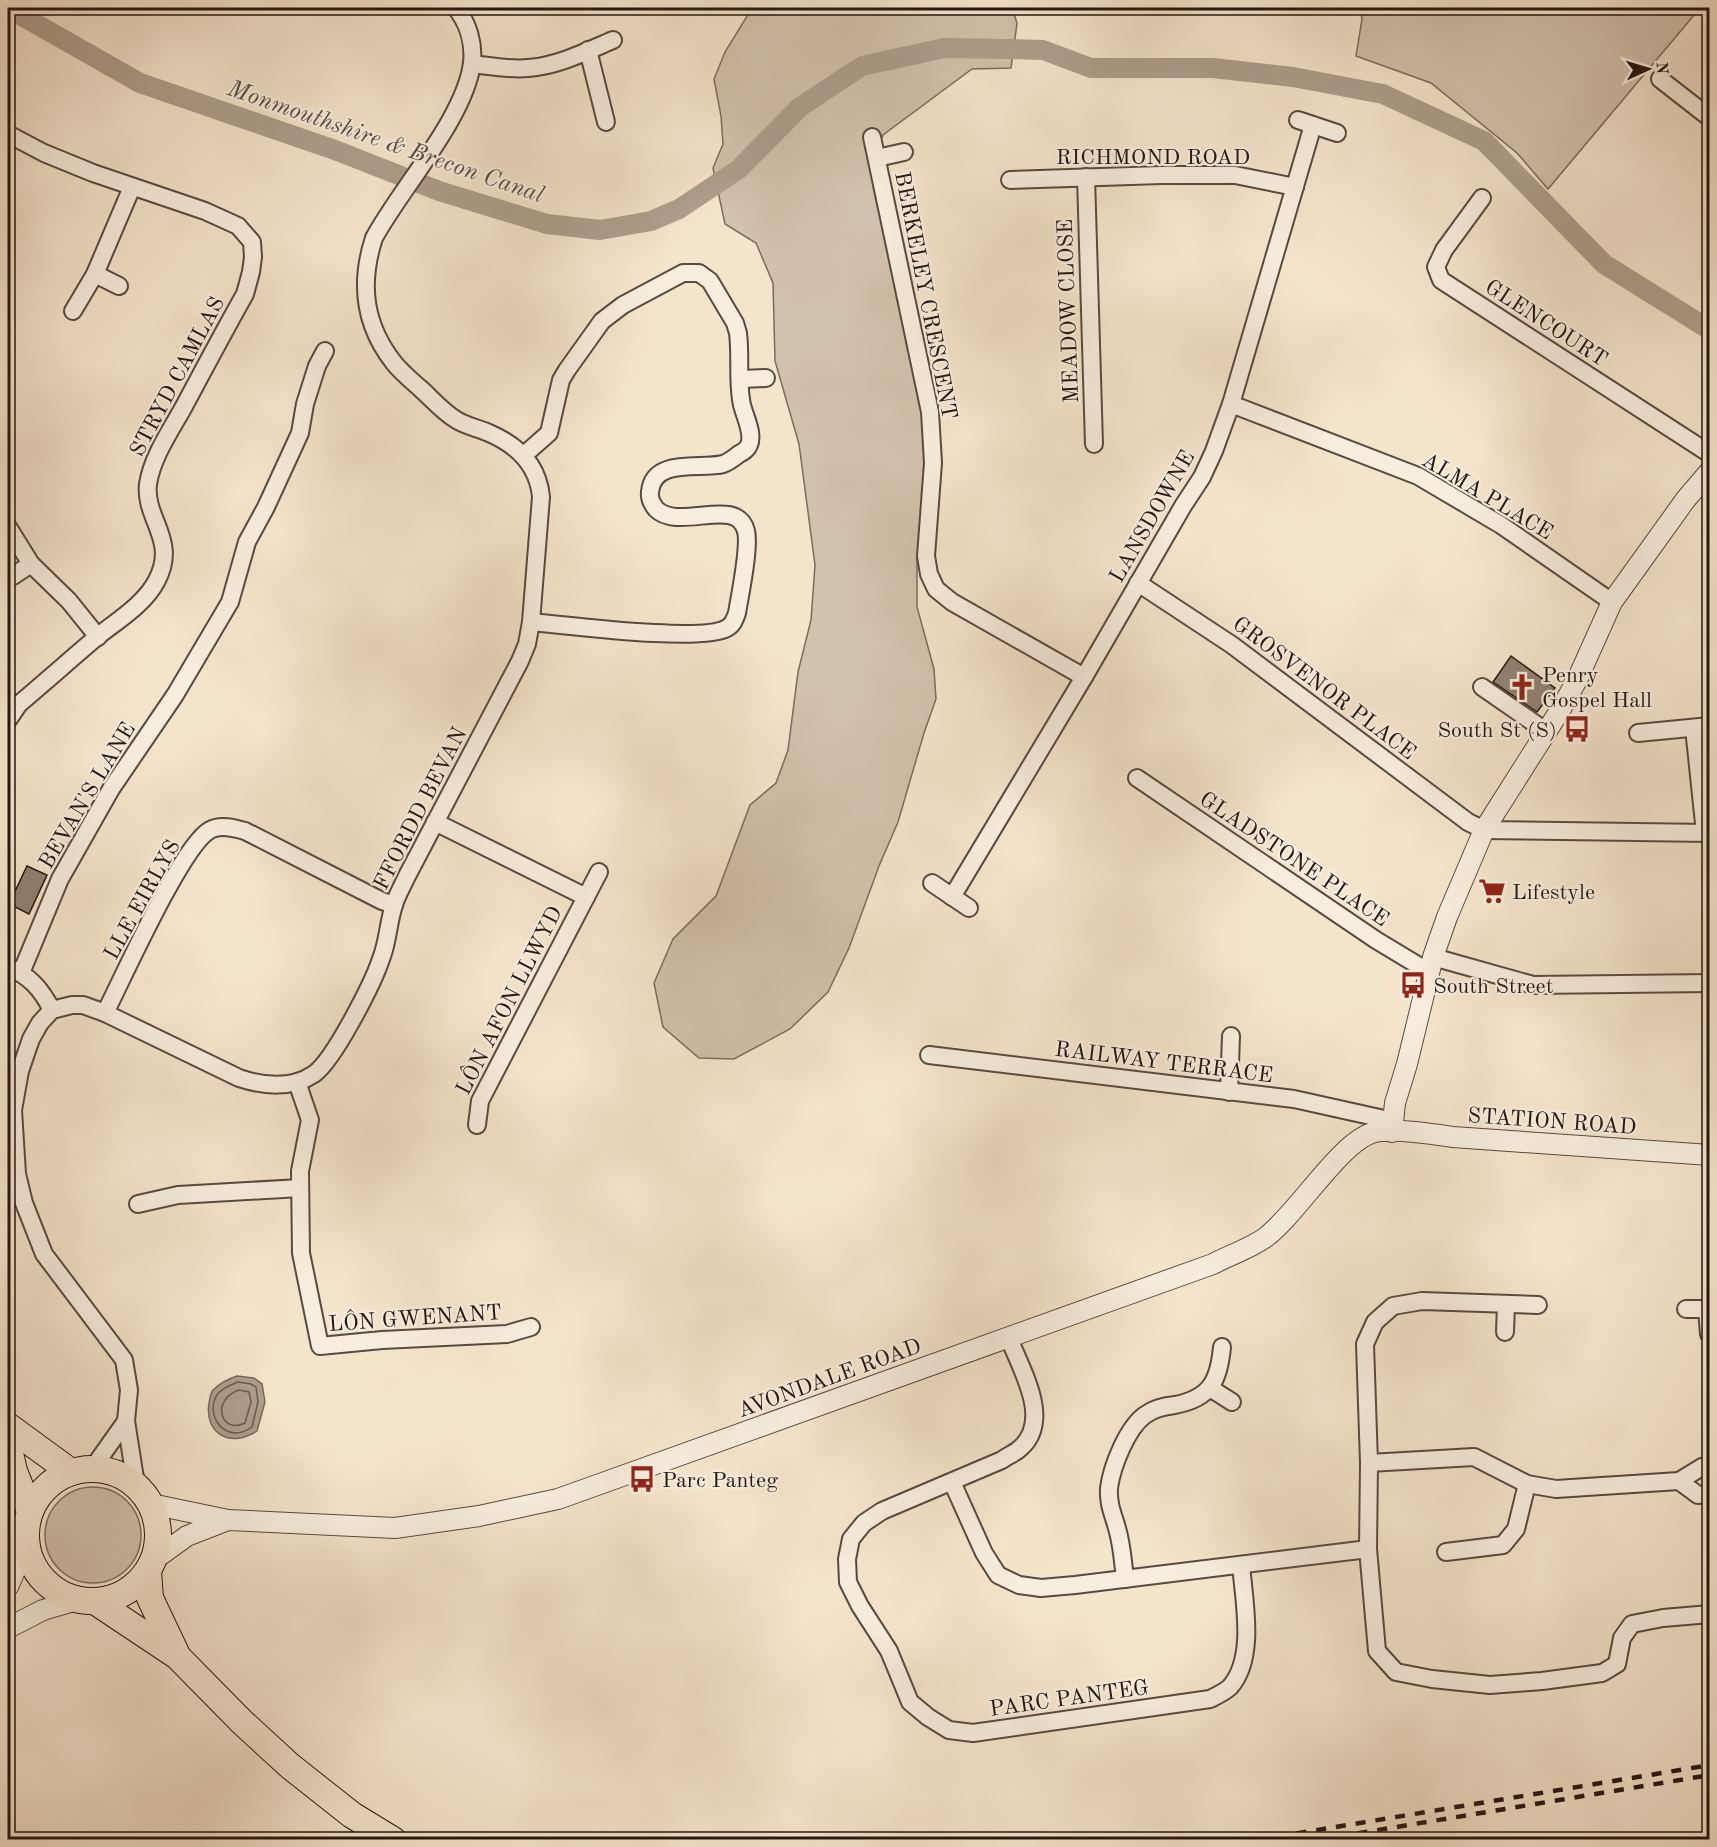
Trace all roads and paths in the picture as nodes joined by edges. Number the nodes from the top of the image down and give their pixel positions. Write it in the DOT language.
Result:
graph roads {
  1 [pos="456,8"];
  2 [pos="613,40"];
  3 [pos="588,50"];
  4 [pos="472,64"];
  5 [pos="1660,79"];
  6 [pos="1710,118"];
  7 [pos="606,122"];
  8 [pos="1337,133"];
  9 [pos="8,134"];
  10 [pos="873,137"];
  11 [pos="904,152"];
  12 [pos="877,158"];
  13 [pos="1086,177"];
  14 [pos="1010,180"];
  15 [pos="132,187"];
  16 [pos="1295,187"];
  17 [pos="1482,198"];
  18 [pos="95,274"];
  19 [pos="119,286"];
  20 [pos="73,311"];
  21 [pos="325,351"];
  22 [pos="766,378"];
  23 [pos="741,379"];
  24 [pos="1231,404"];
  25 [pos="1094,444"];
  26 [pos="1710,454"];
  27 [pos="524,455"];
  28 [pos="1710,471"];
  29 [pos="8,527"];
  30 [pos="31,564"];
  31 [pos="13,576"];
  32 [pos="1138,583"];
  33 [pos="1612,602"];
  34 [pos="531,622"];
  35 [pos="98,637"];
  36 [pos="1084,677"];
  37 [pos="1482,687"];
  38 [pos="8,720"];
  39 [pos="1702,727"];
  40 [pos="1547,732"];
  41 [pos="1638,734"];
  42 [pos="1137,778"];
  43 [pos="435,822"];
  44 [pos="1484,830"];
  45 [pos="1707,833"];
  46 [pos="599,872"];
  47 [pos="932,884"];
  48 [pos="586,897"];
  49 [pos="952,897"];
  50 [pos="394,905"];
  51 [pos="969,908"];
  52 [pos="1431,964"];
  53 [pos="14,970"];
  54 [pos="1710,983"];
  55 [pos="52,1010"];
  56 [pos="105,1012"];
  57 [pos="1231,1036"];
  58 [pos="929,1055"];
  59 [pos="297,1082"];
  60 [pos="1229,1092"];
  61 [pos="477,1125"];
  62 [pos="1393,1126"];
  63 [pos="1710,1155"];
  64 [pos="300,1188"];
  65 [pos="138,1204"];
  66 [pos="1506,1304"];
  67 [pos="1538,1305"];
  68 [pos="1686,1309"];
  69 [pos="1708,1309"];
  70 [pos="531,1327"];
  71 [pos="1505,1332"];
  72 [pos="1709,1334"];
  73 [pos="1009,1338"];
  74 [pos="1222,1347"];
  75 [pos="1210,1388"];
  76 [pos="1232,1402"];
  77 [pos="126,1420"];
  78 [pos="8,1426"];
  79 [pos="8,1444"];
  80 [pos="1369,1463"];
  81 [pos="1710,1467"];
  82 [pos="82,1470"];
  83 [pos="1679,1481"];
  84 [pos="952,1482"];
  85 [pos="1527,1484"];
  86 [pos="1710,1494"];
  87 [pos="144,1495"];
  88 [pos="30,1511"];
  89 [pos="228,1520"];
  90 [pos="27,1545"];
  91 [pos="1368,1549"];
  92 [pos="1446,1552"];
  93 [pos="152,1565"];
  94 [pos="1242,1565"];
  95 [pos="1125,1579"];
  96 [pos="8,1587"];
  97 [pos="87,1601"];
  98 [pos="1710,1614"];
  99 [pos="8,1628"];
  100 [pos="177,1656"];
  101 [pos="393,1839"];
  1 -- 4 [label="street"];
  2 -- 3 [label="street"];
  3 -- 4 [label="street"];
  3 -- 7 [label="street"];
  4 -- 27 [label="street"];
  5 -- 6 [label="street"];
  8 -- 16 [label="street, LANSDOWNE"];
  9 -- 15 [label="street, STRYD CAMLAS"];
  10 -- 12 [label="street, BERKELEY CRESCENT"];
  11 -- 12 [label="street, BERKELEY CRESCENT"];
  12 -- 36 [label="street, BERKELEY CRESCENT"];
  13 -- 14 [label="street, RICHMOND ROAD"];
  13 -- 16 [label="street, RICHMOND ROAD"];
  13 -- 25 [label="street, MEADOW CLOSE"];
  15 -- 18 [label="street"];
  15 -- 35 [label="street, STRYD CAMLAS"];
  16 -- 24 [label="street, LANSDOWNE"];
  17 -- 26 [label="street, GLENCOURT"];
  18 -- 19 [label="street"];
  18 -- 20 [label="street"];
  21 -- 53 [label="street, BEVAN'S LANE"];
  22 -- 23 [label="street"];
  23 -- 27 [label="street"];
  23 -- 34 [label="street"];
  24 -- 32 [label="street, LANSDOWNE"];
  24 -- 33 [label="street, ALMA PLACE"];
  27 -- 34 [label="street, FFORDD BEVAN"];
  28 -- 33 [label="street"];
  29 -- 30 [label="street"];
  30 -- 31 [label="street"];
  30 -- 35 [label="street"];
  32 -- 36 [label="street, LANSDOWNE"];
  32 -- 44 [label="street, GROSVENOR PLACE"];
  33 -- 40 [label="street"];
  34 -- 43 [label="street, FFORDD BEVAN"];
  35 -- 38 [label="street, STRYD CAMLAS"];
  36 -- 49 [label="street, LANSDOWNE"];
  37 -- 40 [label="street"];
  39 -- 41 [label="street"];
  39 -- 45 [label="street"];
  40 -- 44 [label="street"];
  42 -- 52 [label="street, GLADSTONE PLACE"];
  43 -- 48 [label="street, LÔN AFON LLWYD"];
  43 -- 50 [label="street, FFORDD BEVAN"];
  44 -- 45 [label="street"];
  44 -- 52 [label="street"];
  46 -- 48 [label="street, LÔN AFON LLWYD"];
  47 -- 49 [label="street"];
  48 -- 61 [label="street, LÔN AFON LLWYD"];
  49 -- 51 [label="street"];
  50 -- 56 [label="street, LLE EIRLYS"];
  50 -- 59 [label="street, FFORDD BEVAN"];
  52 -- 54 [label="street, GLADSTONE PLACE"];
  52 -- 62 [label="street"];
  53 -- 55 [label="street, BEVAN'S LANE"];
  55 -- 56 [label="street, FFORDD BEVAN"];
  55 -- 77 [label="street"];
  56 -- 59 [label="street, FFORDD BEVAN"];
  57 -- 60 [label="street"];
  58 -- 60 [label="street, RAILWAY TERRACE"];
  59 -- 64 [label="street, LÔN GWENANT"];
  60 -- 62 [label="street, RAILWAY TERRACE"];
  62 -- 63 [label="street, STATION ROAD"];
  62 -- 73 [label="street, AVONDALE ROAD"];
  64 -- 65 [label="street"];
  64 -- 70 [label="street, LÔN GWENANT"];
  66 -- 67 [label="street"];
  66 -- 71 [label="street"];
  66 -- 80 [label="street"];
  68 -- 69 [label="street"];
  69 -- 72 [label="street"];
  73 -- 84 [label="street, PARC PANTEG"];
  73 -- 89 [label="street, AVONDALE ROAD"];
  74 -- 75 [label="street"];
  75 -- 76 [label="street"];
  75 -- 95 [label="street"];
  77 -- 82 [label="street"];
  77 -- 87 [label="street"];
  78 -- 82 [label="main road"];
  79 -- 88 [label="main road"];
  80 -- 85 [label="street"];
  80 -- 91 [label="street"];
  81 -- 83 [label="street"];
  82 -- 87 [label="main road"];
  82 -- 88 [label="main road"];
  83 -- 85 [label="street"];
  83 -- 86 [label="street"];
  84 -- 94 [label="street, PARC PANTEG"];
  84 -- 95 [label="street"];
  85 -- 92 [label="street"];
  87 -- 89 [label="street, AVONDALE ROAD"];
  87 -- 93 [label="main road"];
  88 -- 90 [label="main road"];
  89 -- 93 [label="street, AVONDALE ROAD"];
  90 -- 96 [label="street"];
  90 -- 97 [label="main road"];
  91 -- 94 [label="street"];
  91 -- 98 [label="street"];
  93 -- 97 [label="main road"];
  93 -- 100 [label="main road"];
  94 -- 95 [label="street"];
  97 -- 99 [label="street"];
  97 -- 100 [label="main road"];
  100 -- 101 [label="main road"];
}
